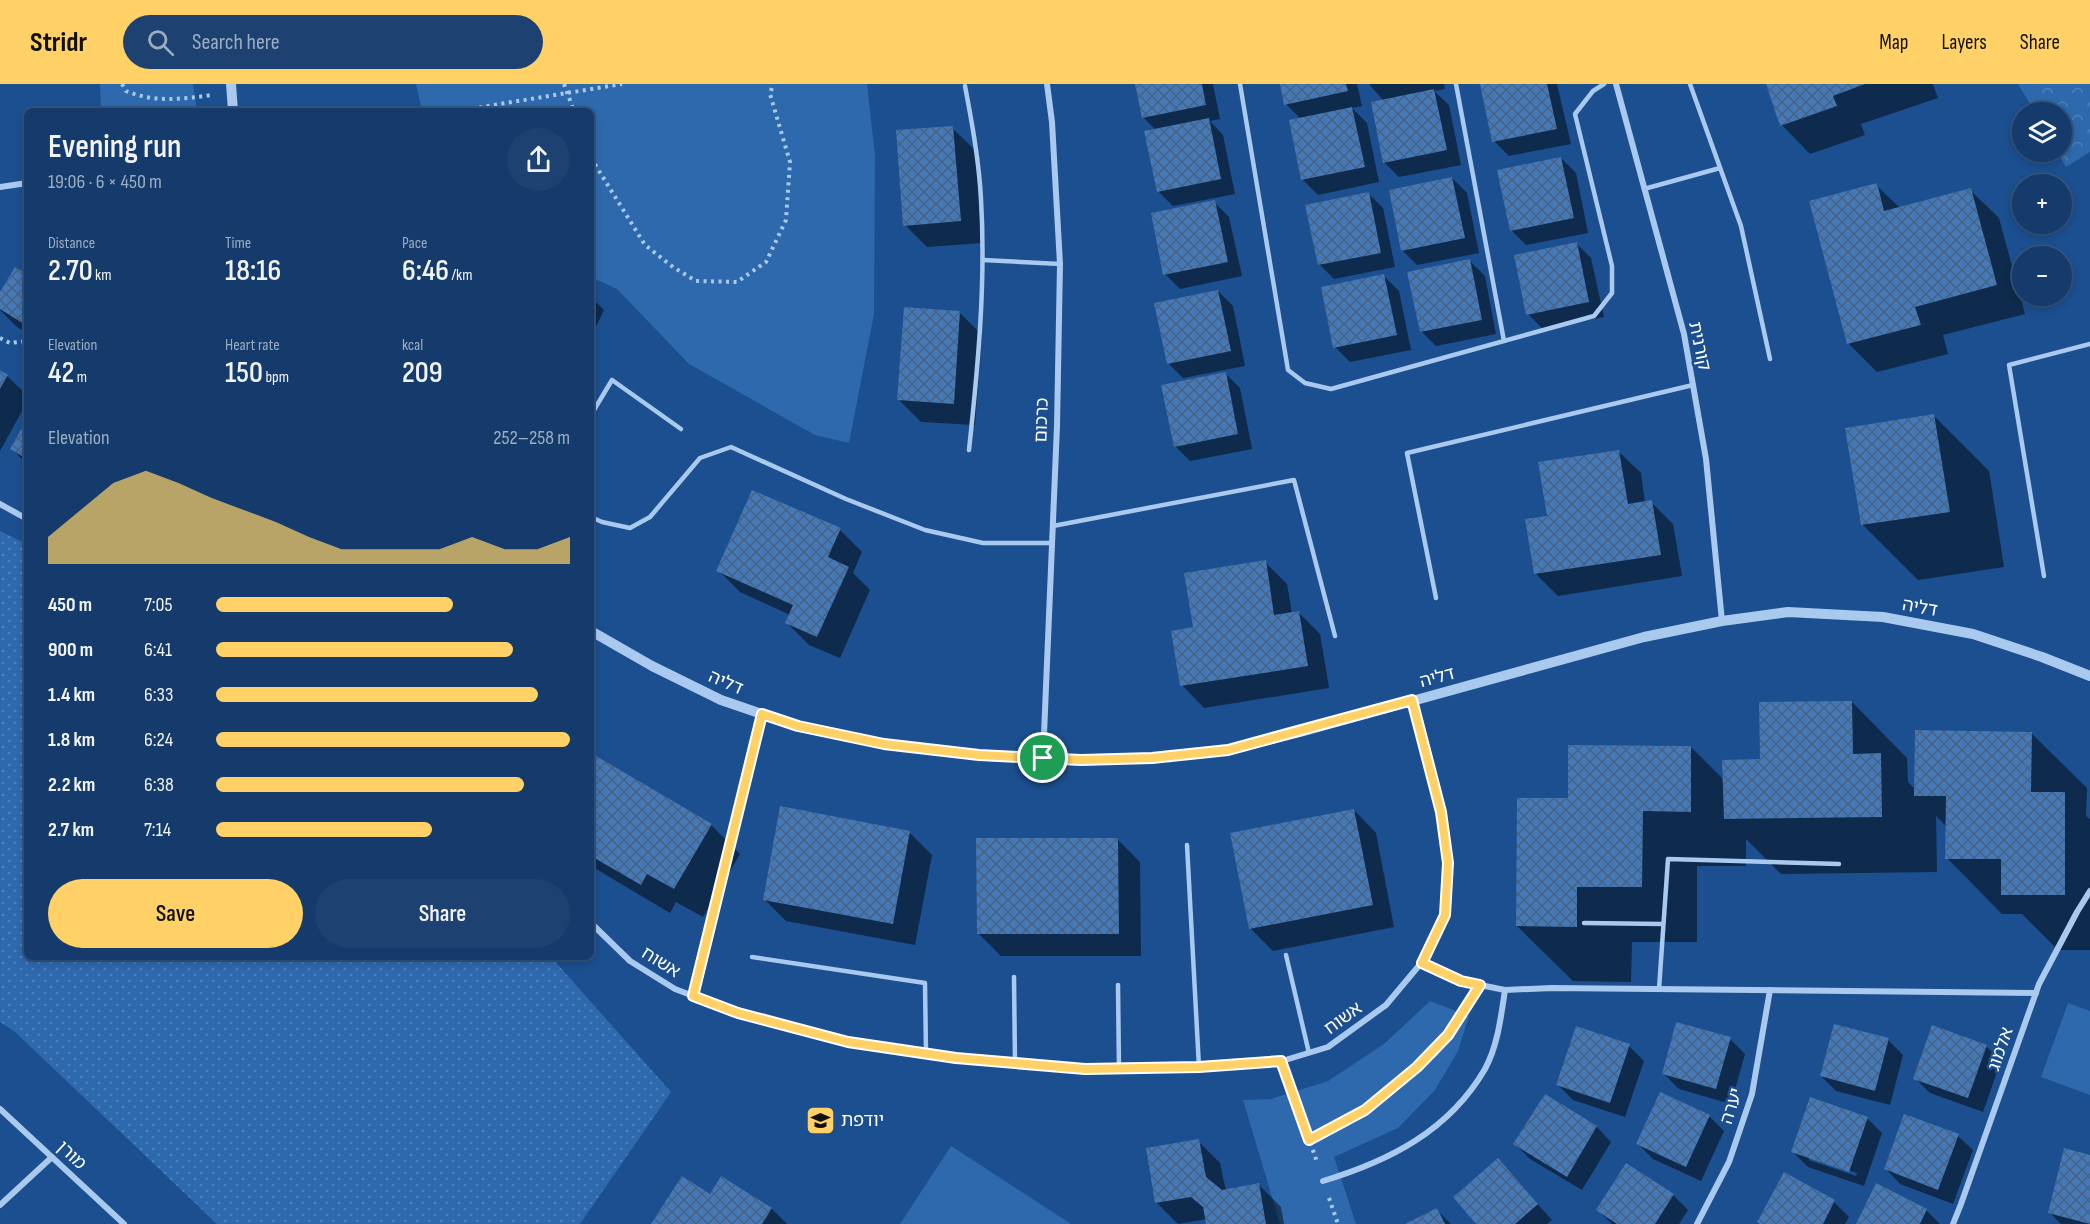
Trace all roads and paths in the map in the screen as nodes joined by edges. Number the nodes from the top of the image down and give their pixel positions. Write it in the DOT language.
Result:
graph roads {
  1 [pos="122,84"];
  2 [pos="564,84"];
  3 [pos="622,84"];
  4 [pos="772,84"];
  5 [pos="1047,84"];
  6 [pos="1240,84"];
  7 [pos="1456,84"];
  8 [pos="1604,84"];
  9 [pos="1616,84"];
  10 [pos="1690,84"];
  11 [pos="965,86"];
  12 [pos="231,89"];
  13 [pos="567,93"];
  14 [pos="233,108"];
  15 [pos="475,108"];
  16 [pos="573,108"];
  17 [pos="594,163"];
  18 [pos="1720,168"];
  19 [pos="24,183"];
  20 [pos="0,187"];
  21 [pos="1644,189"];
  22 [pos="983,260"];
  23 [pos="1060,264"];
  24 [pos="0,338"];
  25 [pos="24,341"];
  26 [pos="1504,341"];
  27 [pos="2090,344"];
  28 [pos="1770,359"];
  29 [pos="1693,385"];
  30 [pos="594,410"];
  31 [pos="681,429"];
  32 [pos="969,450"];
  33 [pos="0,504"];
  34 [pos="24,517"];
  35 [pos="594,518"];
  36 [pos="1053,526"];
  37 [pos="1052,543"];
  38 [pos="2044,576"];
  39 [pos="1436,598"];
  40 [pos="1722,621"];
  41 [pos="594,633"];
  42 [pos="1335,636"];
  43 [pos="2090,676"];
  44 [pos="1412,700"];
  45 [pos="762,714"];
  46 [pos="1043,758"];
  47 [pos="1188,845"];
  48 [pos="1839,864"];
  49 [pos="2090,891"];
  50 [pos="1584,923"];
  51 [pos="1663,924"];
  52 [pos="594,926"];
  53 [pos="1286,955"];
  54 [pos="752,957"];
  55 [pos="1422,963"];
  56 [pos="1014,977"];
  57 [pos="1118,985"];
  58 [pos="1480,985"];
  59 [pos="1659,989"];
  60 [pos="1505,990"];
  61 [pos="1770,990"];
  62 [pos="2036,993"];
  63 [pos="693,996"];
  64 [pos="926,1053"];
  65 [pos="1309,1053"];
  66 [pos="1281,1061"];
  67 [pos="1015,1063"];
  68 [pos="1199,1067"];
  69 [pos="1119,1069"];
  70 [pos="0,1109"];
  71 [pos="1309,1140"];
  72 [pos="51,1157"];
  73 [pos="1323,1181"];
  74 [pos="0,1205"];
  75 [pos="124,1224"];
  76 [pos="1338,1224"];
  77 [pos="1697,1224"];
  78 [pos="1953,1224"];
  1 -- 12 [label="path"];
  2 -- 13 [label="path"];
  3 -- 13 [label="path"];
  4 -- 17 [label="path"];
  5 -- 23 [label="street, כרכום"];
  6 -- 26 [label="lane"];
  7 -- 26 [label="lane"];
  8 -- 26 [label="lane"];
  9 -- 21 [label="street, קורנית"];
  10 -- 18 [label="lane"];
  11 -- 22 [label="lane"];
  12 -- 14 [label="street"];
  13 -- 15 [label="path"];
  13 -- 16 [label="path"];
  18 -- 21 [label="lane"];
  18 -- 28 [label="lane"];
  19 -- 20 [label="street"];
  21 -- 29 [label="street, קורנית"];
  22 -- 23 [label="lane"];
  22 -- 32 [label="lane"];
  23 -- 36 [label="street, כרכום"];
  24 -- 25 [label="path"];
  27 -- 38 [label="lane"];
  29 -- 39 [label="lane"];
  29 -- 40 [label="street, קורנית"];
  30 -- 31 [label="lane"];
  33 -- 34 [label="street"];
  35 -- 37 [label="lane"];
  36 -- 37 [label="street, כרכום"];
  36 -- 42 [label="lane"];
  37 -- 46 [label="street, כרכום"];
  40 -- 43 [label="street, דליה"];
  40 -- 44 [label="street, דליה"];
  41 -- 45 [label="street, דליה"];
  44 -- 46 [label="street, דליה"];
  44 -- 55 [label="street, אשוח"];
  45 -- 46 [label="street, דליה"];
  45 -- 63 [label="path"];
  47 -- 68 [label="lane"];
  48 -- 51 [label="lane"];
  49 -- 62 [label="street, אלמוג"];
  50 -- 51 [label="lane"];
  51 -- 59 [label="lane"];
  52 -- 63 [label="street, אשוח"];
  53 -- 65 [label="lane"];
  54 -- 64 [label="lane"];
  55 -- 58 [label="street"];
  55 -- 65 [label="street, אשוח"];
  56 -- 67 [label="lane"];
  57 -- 69 [label="lane"];
  58 -- 60 [label="street"];
  58 -- 71 [label="path"];
  59 -- 60 [label="street"];
  59 -- 61 [label="street"];
  60 -- 73 [label="street"];
  61 -- 62 [label="street"];
  61 -- 77 [label="street, יערה"];
  62 -- 78 [label="street, אלמוג"];
  63 -- 64 [label="street, אשוח"];
  64 -- 67 [label="street, אשוח"];
  65 -- 66 [label="street, אשוח"];
  66 -- 68 [label="street, אשוח"];
  66 -- 71 [label="path"];
  67 -- 69 [label="street, אשוח"];
  68 -- 69 [label="street, אשוח"];
  70 -- 72 [label="street, מורן"];
  71 -- 73 [label="path"];
  72 -- 74 [label="street"];
  72 -- 75 [label="street, מורן"];
  73 -- 76 [label="path"];
}
